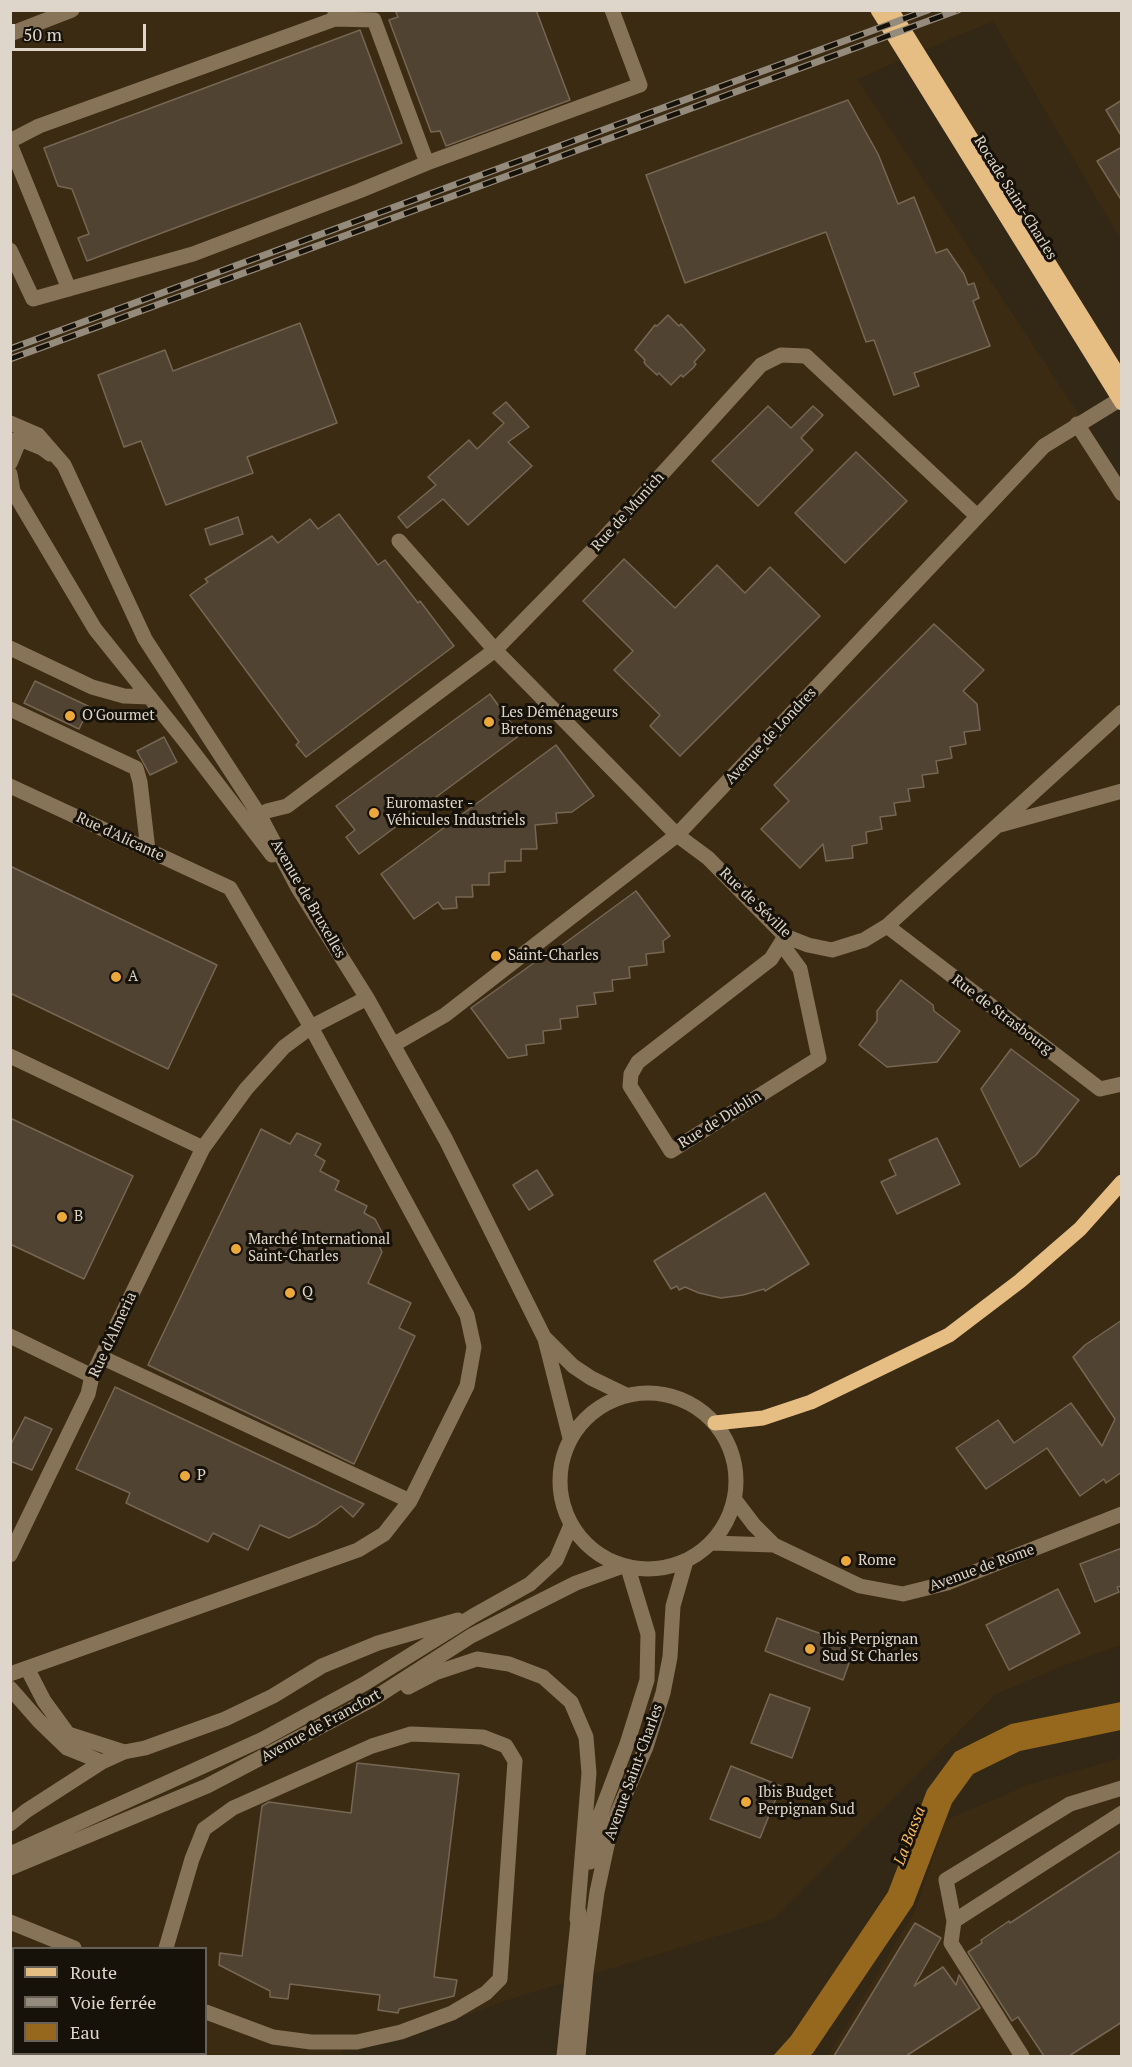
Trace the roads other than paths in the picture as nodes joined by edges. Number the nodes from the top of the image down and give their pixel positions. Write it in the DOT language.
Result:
graph roads {
  1 [pos="72,10"];
  2 [pos="612,10"];
  3 [pos="879,10"];
  4 [pos="891,10"];
  5 [pos="335,15"];
  6 [pos="10,34"];
  7 [pos="932,87"];
  8 [pos="10,142"];
  9 [pos="427,163"];
  10 [pos="10,250"];
  11 [pos="69,289"];
  12 [pos="1112,374"];
  13 [pos="1122,398"];
  14 [pos="1122,403"];
  15 [pos="10,423"];
  16 [pos="1077,424"];
  17 [pos="13,441"];
  18 [pos="10,464"];
  19 [pos="64,465"];
  20 [pos="10,474"];
  21 [pos="1122,494"];
  22 [pos="977,516"];
  23 [pos="399,541"];
  24 [pos="10,648"];
  25 [pos="495,650"];
  26 [pos="150,697"];
  27 [pos="10,709"];
  28 [pos="1122,712"];
  29 [pos="10,786"];
  30 [pos="1122,791"];
  31 [pos="260,816"];
  32 [pos="996,827"];
  33 [pos="677,835"];
  34 [pos="148,850"];
  35 [pos="298,888"];
  36 [pos="887,926"];
  37 [pos="783,939"];
  38 [pos="367,998"];
  39 [pos="310,1027"];
  40 [pos="393,1045"];
  41 [pos="10,1056"];
  42 [pos="1122,1084"];
  43 [pos="203,1148"];
  44 [pos="1122,1182"];
  45 [pos="10,1336"];
  46 [pos="545,1339"];
  47 [pos="101,1358"];
  48 [pos="92,1376"];
  49 [pos="626,1395"];
  50 [pos="715,1423"];
  51 [pos="570,1438"];
  52 [pos="735,1500"];
  53 [pos="410,1501"];
  54 [pos="1122,1514"];
  55 [pos="571,1525"];
  56 [pos="711,1543"];
  57 [pos="774,1545"];
  58 [pos="10,1556"];
  59 [pos="686,1561"];
  60 [pos="626,1567"];
  61 [pos="473,1616"];
  62 [pos="14,1674"];
  63 [pos="124,1752"];
  64 [pos="102,1762"];
  65 [pos="251,1764"];
  66 [pos="1122,1788"];
  67 [pos="1122,1813"];
  68 [pos="10,1824"];
  69 [pos="10,1854"];
  70 [pos="10,1868"];
  71 [pos="578,1919"];
  72 [pos="11,1921"];
  73 [pos="954,1921"];
  74 [pos="72,1947"];
  75 [pos="166,1947"];
  76 [pos="207,2012"];
  77 [pos="564,2056"];
  78 [pos="578,2056"];
  79 [pos="1022,2056"];
  1 -- 6 [label="street"];
  2 -- 9 [label="street"];
  3 -- 7 [label="main road, Rocade Saint-Charles"];
  4 -- 7 [label="main road, Rocade Saint-Charles"];
  5 -- 8 [label="street"];
  5 -- 9 [label="street"];
  7 -- 12 [label="main road, Rocade Saint-Charles"];
  8 -- 11 [label="street"];
  9 -- 11 [label="street"];
  10 -- 11 [label="street"];
  12 -- 14 [label="main road, Rocade Saint-Charles"];
  13 -- 16 [label="street, Avenue de Londres"];
  15 -- 19 [label="street"];
  16 -- 21 [label="street"];
  16 -- 22 [label="street, Avenue de Londres"];
  17 -- 18 [label="street"];
  17 -- 19 [label="street"];
  19 -- 31 [label="street, Avenue de Bruxelles"];
  20 -- 26 [label="street"];
  22 -- 25 [label="street, Rue de Munich"];
  22 -- 33 [label="street, Avenue de Londres"];
  23 -- 25 [label="street, Rue de Séville"];
  24 -- 26 [label="street"];
  25 -- 31 [label="street, Rue de Munich"];
  25 -- 33 [label="street, Rue de Séville"];
  26 -- 35 [label="street"];
  27 -- 34 [label="street"];
  28 -- 32 [label="street, Rue de Séville"];
  29 -- 34 [label="street, Rue d'Alicante"];
  30 -- 32 [label="street"];
  31 -- 35 [label="street, Avenue de Bruxelles"];
  32 -- 36 [label="street, Rue de Séville"];
  33 -- 37 [label="street, Rue de Séville"];
  33 -- 40 [label="street, Avenue de Londres"];
  34 -- 39 [label="street, Rue d'Alicante"];
  35 -- 38 [label="street, Avenue de Bruxelles"];
  36 -- 37 [label="street, Rue de Séville"];
  36 -- 42 [label="street, Rue de Strasbourg"];
  37 -- 37 [label="street, Rue de Dublin"];
  38 -- 39 [label="street, Rue d'Almeria"];
  38 -- 40 [label="street, Avenue de Bruxelles"];
  39 -- 43 [label="street, Rue d'Almeria"];
  39 -- 53 [label="street"];
  40 -- 46 [label="street, Avenue de Bruxelles"];
  41 -- 43 [label="street"];
  43 -- 47 [label="street, Rue d'Almeria"];
  44 -- 50 [label="main road"];
  45 -- 48 [label="street"];
  46 -- 49 [label="street, Avenue de Bruxelles"];
  46 -- 51 [label="street, Avenue de Bruxelles"];
  47 -- 48 [label="street, Rue d'Almeria"];
  47 -- 53 [label="street"];
  48 -- 58 [label="street, Rue d'Almeria"];
  49 -- 50 [label="street"];
  49 -- 51 [label="street"];
  50 -- 52 [label="street"];
  51 -- 55 [label="street"];
  52 -- 56 [label="street"];
  52 -- 57 [label="street, Avenue de Rome"];
  53 -- 62 [label="street"];
  54 -- 57 [label="street, Avenue de Rome"];
  55 -- 60 [label="street"];
  55 -- 61 [label="street, Avenue de Francfort"];
  56 -- 57 [label="street, Avenue de Rome"];
  56 -- 59 [label="street"];
  59 -- 60 [label="street"];
  59 -- 78 [label="street, Avenue Saint-Charles"];
  60 -- 65 [label="street, Avenue de Francfort"];
  60 -- 71 [label="street, Avenue Saint-Charles"];
  61 -- 63 [label="street"];
  61 -- 69 [label="street, Avenue de Francfort"];
  62 -- 63 [label="street"];
  62 -- 64 [label="street"];
  63 -- 64 [label="street"];
  64 -- 68 [label="street"];
  65 -- 70 [label="street, Avenue de Francfort"];
  65 -- 71 [label="street"];
  66 -- 73 [label="street"];
  67 -- 73 [label="street"];
  71 -- 77 [label="street, Avenue Saint-Charles"];
  72 -- 74 [label="street"];
  73 -- 79 [label="street"];
  75 -- 76 [label="street"];
}
